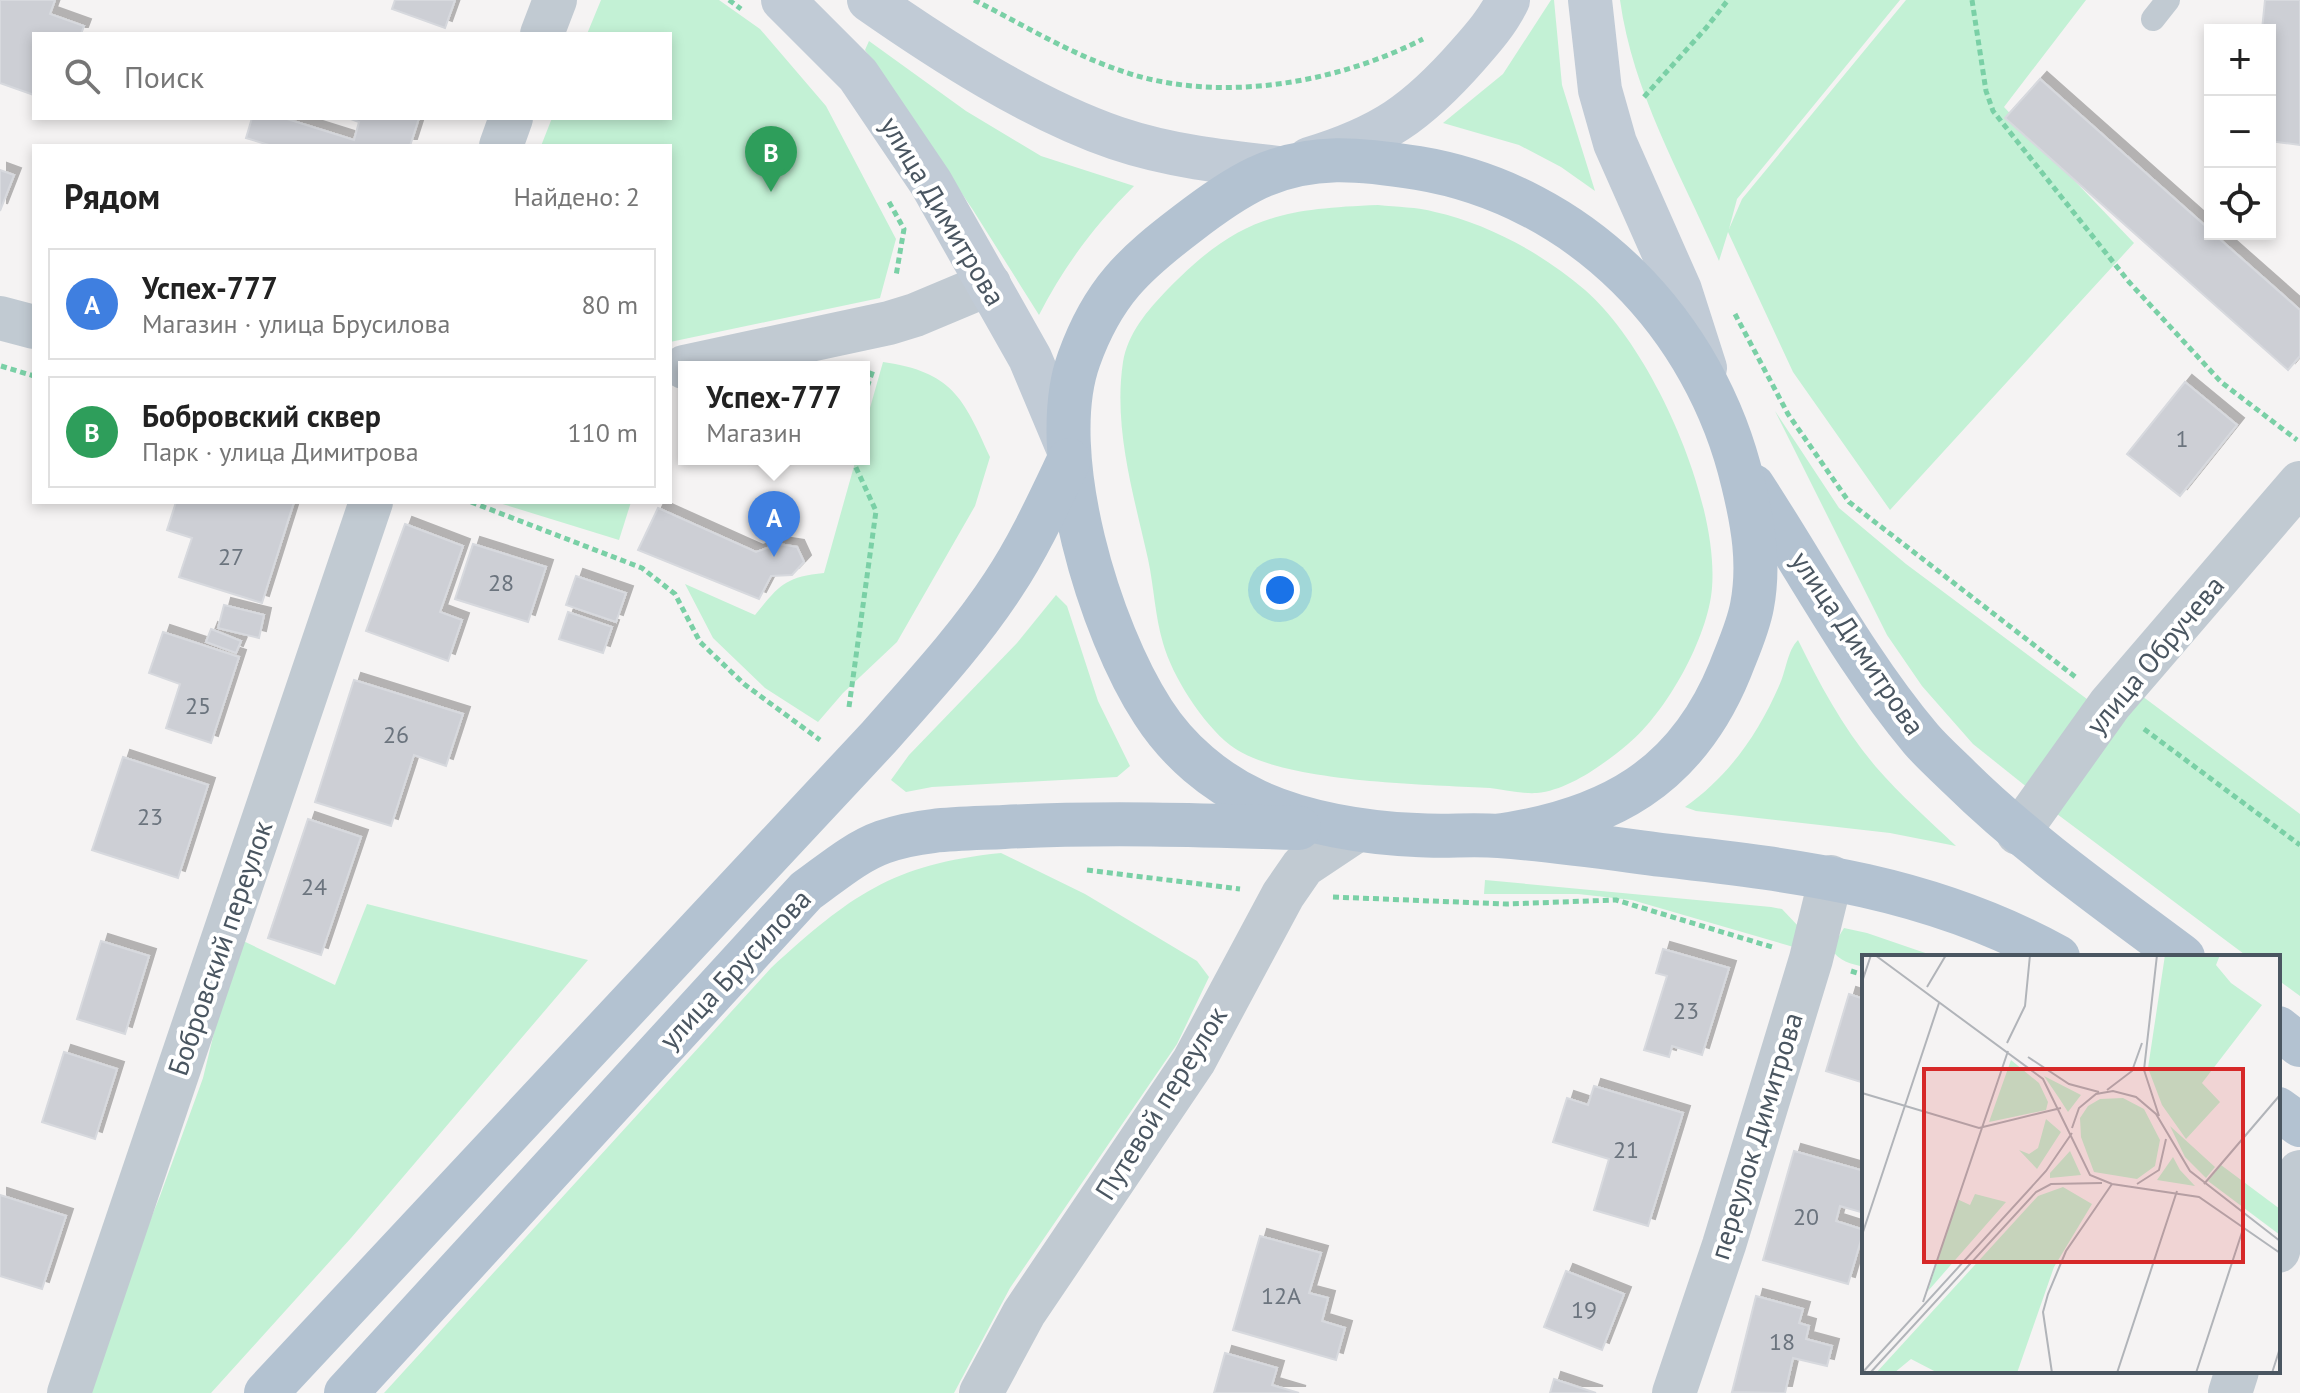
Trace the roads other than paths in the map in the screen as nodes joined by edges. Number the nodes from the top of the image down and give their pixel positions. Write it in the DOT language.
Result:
graph roads {
  1 [pos="555,0"];
  2 [pos="869,0"];
  3 [pos="1508,0"];
  4 [pos="1590,0"];
  5 [pos="767,8"];
  6 [pos="543,32"];
  7 [pos="510,120"];
  8 [pos="502,144"];
  9 [pos="1289,165"];
  10 [pos="989,284"];
  11 [pos="0,318"];
  12 [pos="32,326"];
  13 [pos="712,361"];
  14 [pos="1716,405"];
  15 [pos="1068,453"];
  16 [pos="1738,462"];
  17 [pos="2300,483"];
  18 [pos="370,504"];
  19 [pos="1357,830"];
  20 [pos="2018,833"];
  21 [pos="1497,836"];
  22 [pos="1831,877"];
  23 [pos="2054,955"];
  24 [pos="2180,955"];
  25 [pos="2280,1030"];
  26 [pos="2300,1045"];
  27 [pos="2280,1110"];
  28 [pos="2300,1125"];
  29 [pos="2300,1172"];
  30 [pos="2280,1244"];
  31 [pos="2236,1373"];
  32 [pos="69,1393"];
  33 [pos="266,1393"];
  34 [pos="346,1393"];
  35 [pos="981,1393"];
  36 [pos="1674,1393"];
  37 [pos="2230,1393"];
  1 -- 6 [label="street"];
  2 -- 9 [label="main road, улица Димитрова"];
  3 -- 9 [label="main road"];
  4 -- 14 [label="main road"];
  5 -- 10 [label="main road, улица Димитрова"];
  7 -- 8 [label="street"];
  9 -- 14 [label="main road, улица Димитрова"];
  9 -- 15 [label="main road, улица Димитрова"];
  10 -- 13 [label="street"];
  10 -- 15 [label="main road, улица Димитрова"];
  11 -- 12 [label="street"];
  14 -- 16 [label="main road, улица Димитрова"];
  15 -- 19 [label="main road, улица Димитрова"];
  15 -- 33 [label="main road, улица Брусилова"];
  16 -- 20 [label="main road, улица Димитрова"];
  16 -- 21 [label="main road, улица Димитрова"];
  17 -- 20 [label="street, улица Обручева"];
  18 -- 32 [label="street, Бобровский переулок"];
  19 -- 21 [label="main road, улица Димитрова"];
  19 -- 34 [label="main road, улица Брусилова"];
  19 -- 35 [label="street, Путевой переулок"];
  20 -- 24 [label="main road, улица Димитрова"];
  21 -- 22 [label="main road, улица Димитрова"];
  22 -- 23 [label="main road, улица Димитрова"];
  22 -- 36 [label="street, переулок Димитрова"];
  25 -- 26 [label="main road"];
  27 -- 28 [label="main road"];
  29 -- 30 [label="street"];
  31 -- 37 [label="street"];
}
